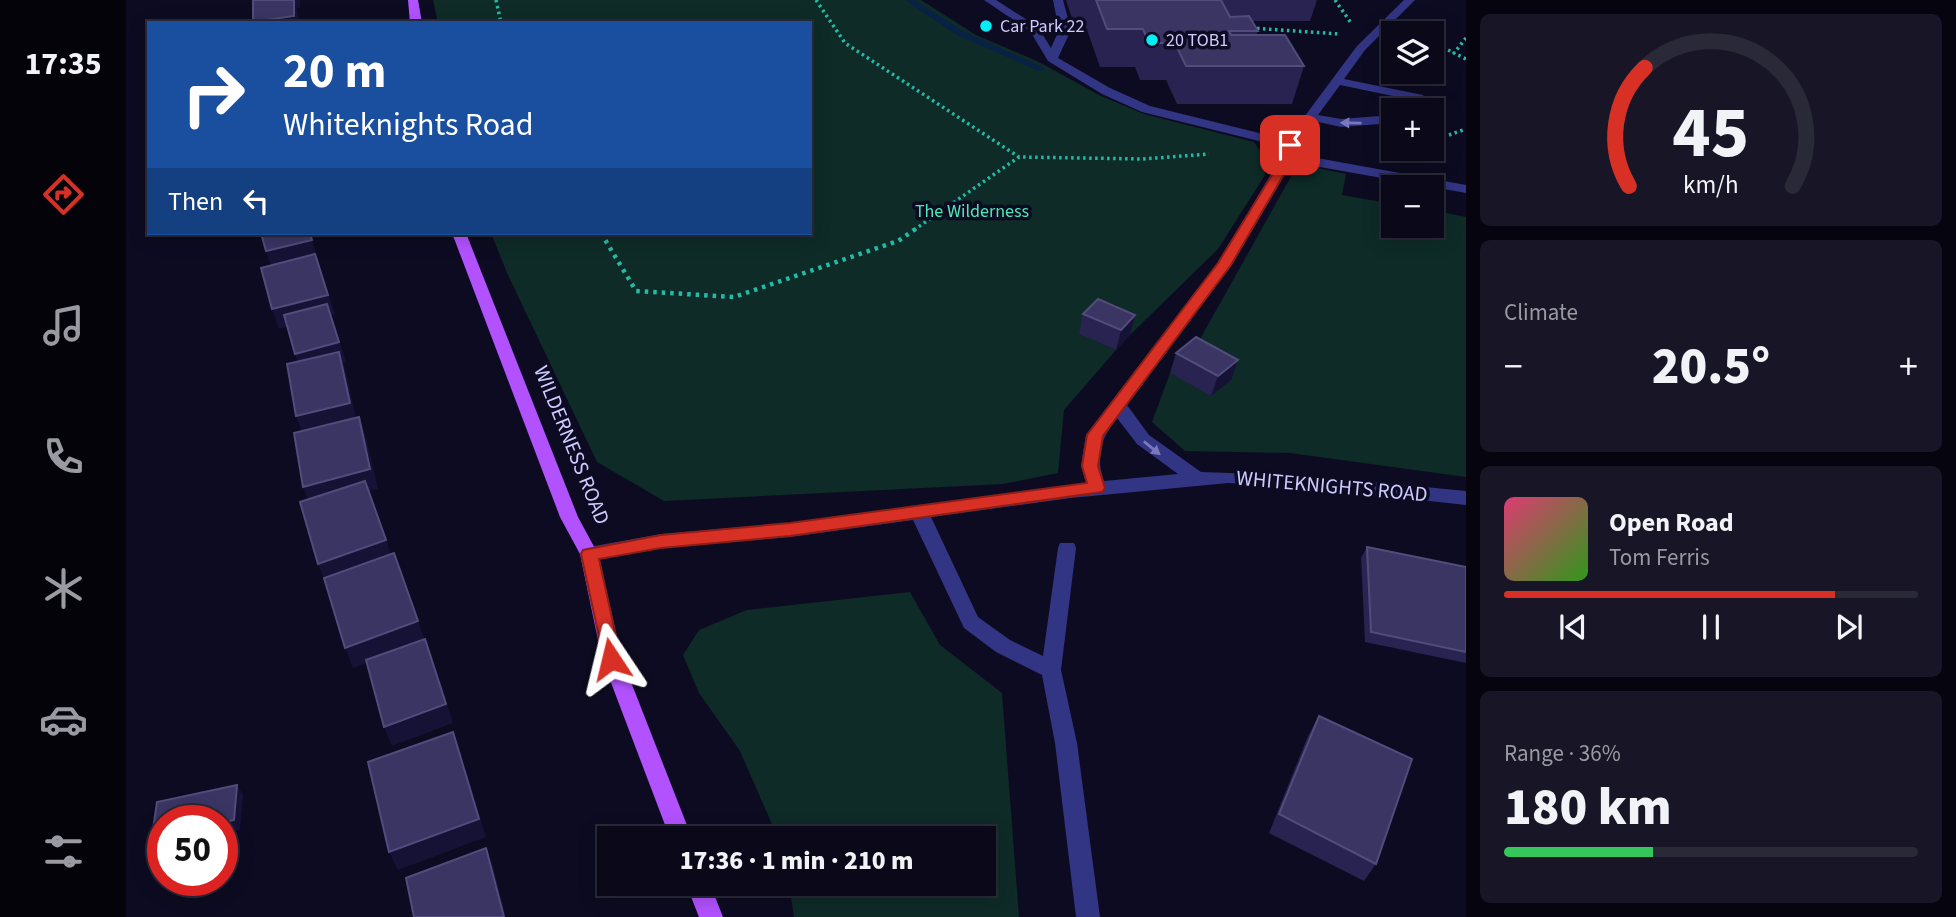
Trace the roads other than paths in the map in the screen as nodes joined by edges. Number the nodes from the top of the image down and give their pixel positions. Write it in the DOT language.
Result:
graph roads {
  1 [pos="413,0"];
  2 [pos="989,0"];
  3 [pos="1058,0"];
  4 [pos="1410,0"];
  5 [pos="416,21"];
  6 [pos="1052,59"];
  7 [pos="1337,81"];
  8 [pos="1419,98"];
  9 [pos="1310,117"];
  10 [pos="1381,120"];
  11 [pos="1289,151"];
  12 [pos="1466,189"];
  13 [pos="460,235"];
  14 [pos="1118,405"];
  15 [pos="1198,478"];
  16 [pos="1097,488"];
  17 [pos="1466,498"];
  18 [pos="919,512"];
  19 [pos="1067,548"];
  20 [pos="589,554"];
  21 [pos="1051,670"];
  22 [pos="676,826"];
  23 [pos="703,896"];
  24 [pos="711,917"];
  25 [pos="1087,917"];
  1 -- 5 [label="main road"];
  2 -- 6 [label="street"];
  3 -- 6 [label="street"];
  4 -- 7 [label="street"];
  6 -- 11 [label="street"];
  7 -- 8 [label="street"];
  7 -- 9 [label="street"];
  10 -- 9 [label="street, one-way"];
  9 -- 11 [label="street"];
  11 -- 12 [label="street"];
  11 -- 14 [label="street"];
  13 -- 20 [label="main road, WILDERNESS ROAD"];
  14 -- 15 [label="street, one-way"];
  14 -- 16 [label="street"];
  15 -- 16 [label="street, WHITEKNIGHTS ROAD"];
  15 -- 17 [label="street, WHITEKNIGHTS ROAD"];
  16 -- 18 [label="street, WHITEKNIGHTS ROAD"];
  18 -- 20 [label="street, WHITEKNIGHTS ROAD"];
  18 -- 21 [label="street"];
  19 -- 21 [label="street"];
  20 -- 22 [label="main road, WILDERNESS ROAD"];
  21 -- 25 [label="street"];
  23 -- 24 [label="main road"];
}
